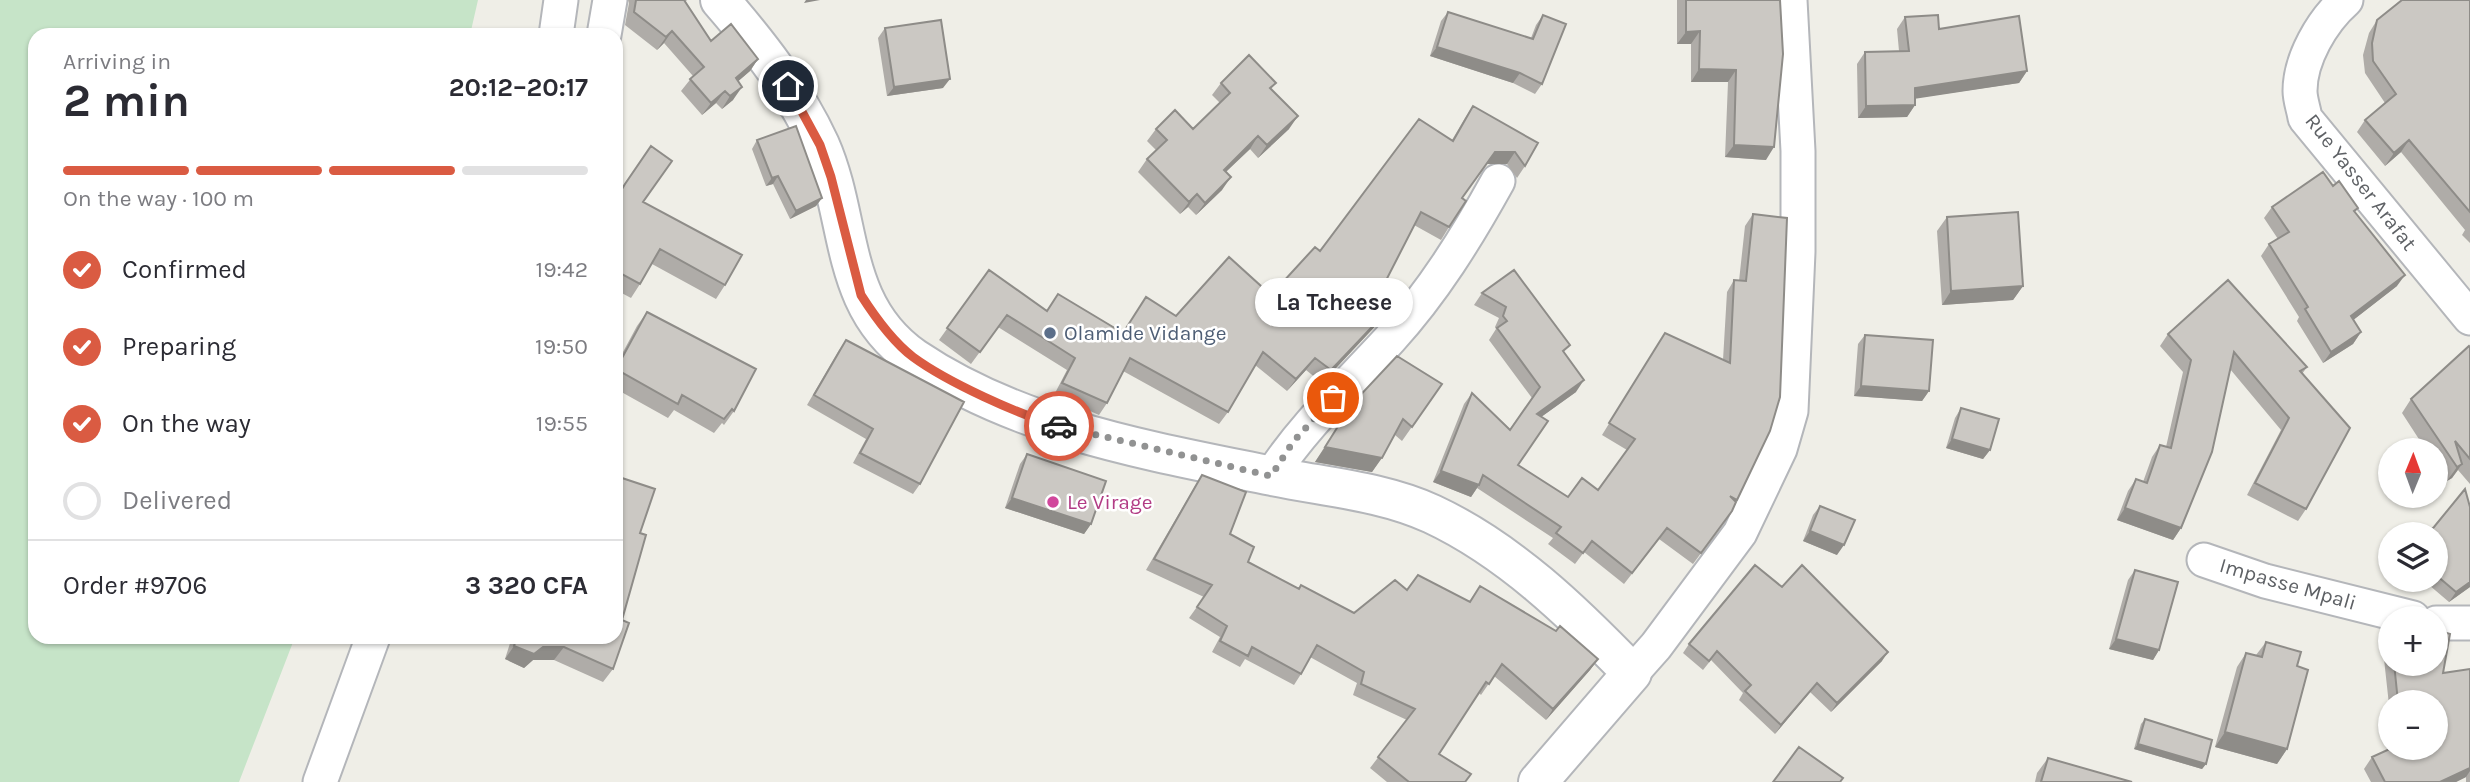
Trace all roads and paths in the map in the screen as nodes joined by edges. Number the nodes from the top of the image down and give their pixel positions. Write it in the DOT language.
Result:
graph roads {
  1 [pos="561,0"];
  2 [pos="610,0"];
  3 [pos="720,0"];
  4 [pos="1790,0"];
  5 [pos="2346,0"];
  6 [pos="557,28"];
  7 [pos="605,28"];
  8 [pos="1498,181"];
  9 [pos="2470,318"];
  10 [pos="1271,476"];
  11 [pos="2204,560"];
  12 [pos="2378,609"];
  13 [pos="2448,623"];
  14 [pos="2470,624"];
  15 [pos="370,644"];
  16 [pos="1632,673"];
  17 [pos="320,782"];
  18 [pos="1538,782"];
  1 -- 6 [label="street"];
  2 -- 7 [label="street"];
  3 -- 10 [label="street"];
  4 -- 16 [label="street"];
  5 -- 9 [label="street, Rue Yasser Arafat"];
  8 -- 10 [label="street"];
  10 -- 16 [label="street"];
  11 -- 12 [label="street, Impasse Mpali"];
  13 -- 14 [label="street"];
  15 -- 17 [label="street"];
  16 -- 18 [label="street"];
}
